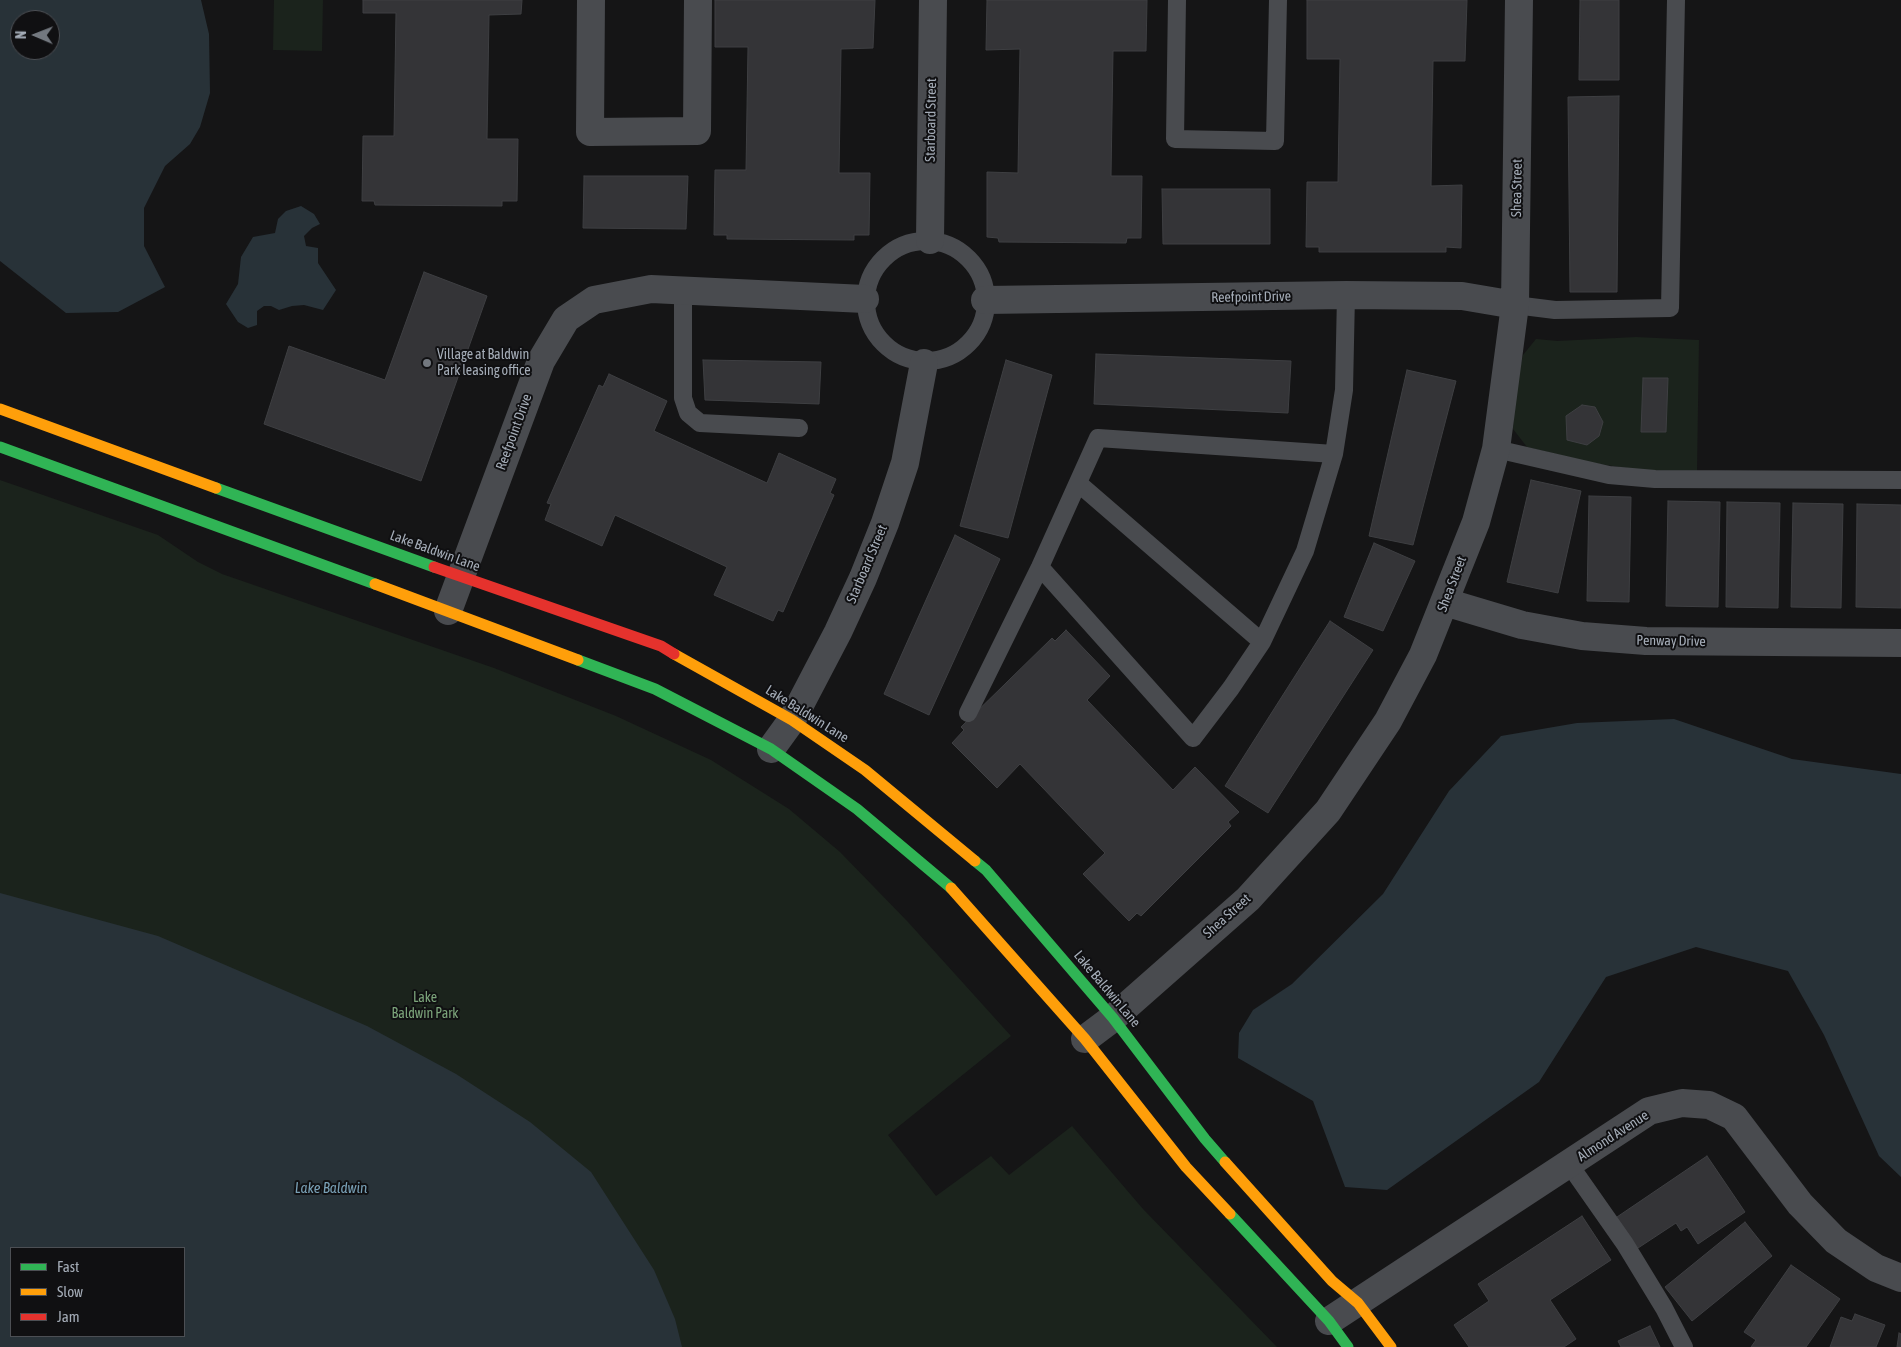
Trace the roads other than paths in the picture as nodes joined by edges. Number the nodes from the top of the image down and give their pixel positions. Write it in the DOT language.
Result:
graph roads {
  1 [pos="591,0"];
  2 [pos="698,0"];
  3 [pos="933,0"];
  4 [pos="1177,0"];
  5 [pos="1278,0"];
  6 [pos="1519,0"];
  7 [pos="1676,0"];
  8 [pos="930,240"];
  9 [pos="683,290"];
  10 [pos="1346,295"];
  11 [pos="865,299"];
  12 [pos="985,300"];
  13 [pos="1515,305"];
  14 [pos="924,363"];
  15 [pos="0,409"];
  16 [pos="799,428"];
  17 [pos="0,447"];
  18 [pos="1496,449"];
  19 [pos="1334,454"];
  20 [pos="1901,480"];
  21 [pos="1078,483"];
  22 [pos="1040,567"];
  23 [pos="460,577"];
  24 [pos="1445,602"];
  25 [pos="448,611"];
  26 [pos="1262,642"];
  27 [pos="1901,643"];
  28 [pos="968,713"];
  29 [pos="792,720"];
  30 [pos="771,749"];
  31 [pos="1113,1018"];
  32 [pos="1085,1039"];
  33 [pos="1569,1164"];
  34 [pos="1901,1278"];
  35 [pos="1358,1303"];
  36 [pos="1329,1321"];
  37 [pos="1348,1347"];
  38 [pos="1390,1347"];
  39 [pos="1684,1347"];
  1 -- 2 [label="street"];
  3 -- 8 [label="street, Starboard Street"];
  4 -- 5 [label="lane"];
  6 -- 13 [label="street, Shea Street"];
  7 -- 13 [label="lane"];
  8 -- 11 [label="lane"];
  8 -- 12 [label="lane"];
  9 -- 11 [label="street, Reefpoint Drive"];
  9 -- 16 [label="lane"];
  9 -- 23 [label="street, Reefpoint Drive"];
  10 -- 12 [label="street, Reefpoint Drive"];
  10 -- 13 [label="street, Reefpoint Drive"];
  10 -- 19 [label="lane"];
  11 -- 14 [label="lane"];
  12 -- 14 [label="lane"];
  13 -- 18 [label="street, Shea Street"];
  14 -- 29 [label="street, Starboard Street"];
  15 -- 23 [label="street, Lake Baldwin Lane"];
  17 -- 25 [label="street"];
  18 -- 20 [label="lane"];
  18 -- 24 [label="street, Shea Street"];
  19 -- 21 [label="lane"];
  19 -- 26 [label="lane"];
  21 -- 22 [label="lane"];
  21 -- 26 [label="lane"];
  22 -- 26 [label="lane"];
  22 -- 28 [label="lane"];
  23 -- 25 [label="street, Reefpoint Drive"];
  23 -- 29 [label="street, Lake Baldwin Lane"];
  24 -- 27 [label="street, Penway Drive"];
  24 -- 31 [label="street, Shea Street"];
  25 -- 30 [label="street"];
  29 -- 30 [label="street, Starboard Street"];
  29 -- 31 [label="street, Lake Baldwin Lane"];
  30 -- 32 [label="street"];
  31 -- 32 [label="street, Shea Street"];
  31 -- 35 [label="street, Lake Baldwin Lane"];
  32 -- 36 [label="street"];
  33 -- 34 [label="street, Almond Avenue"];
  33 -- 35 [label="street, Almond Avenue"];
  33 -- 39 [label="lane"];
  35 -- 36 [label="street, Almond Avenue"];
  35 -- 38 [label="street, Lake Baldwin Lane"];
  36 -- 37 [label="street"];
}
